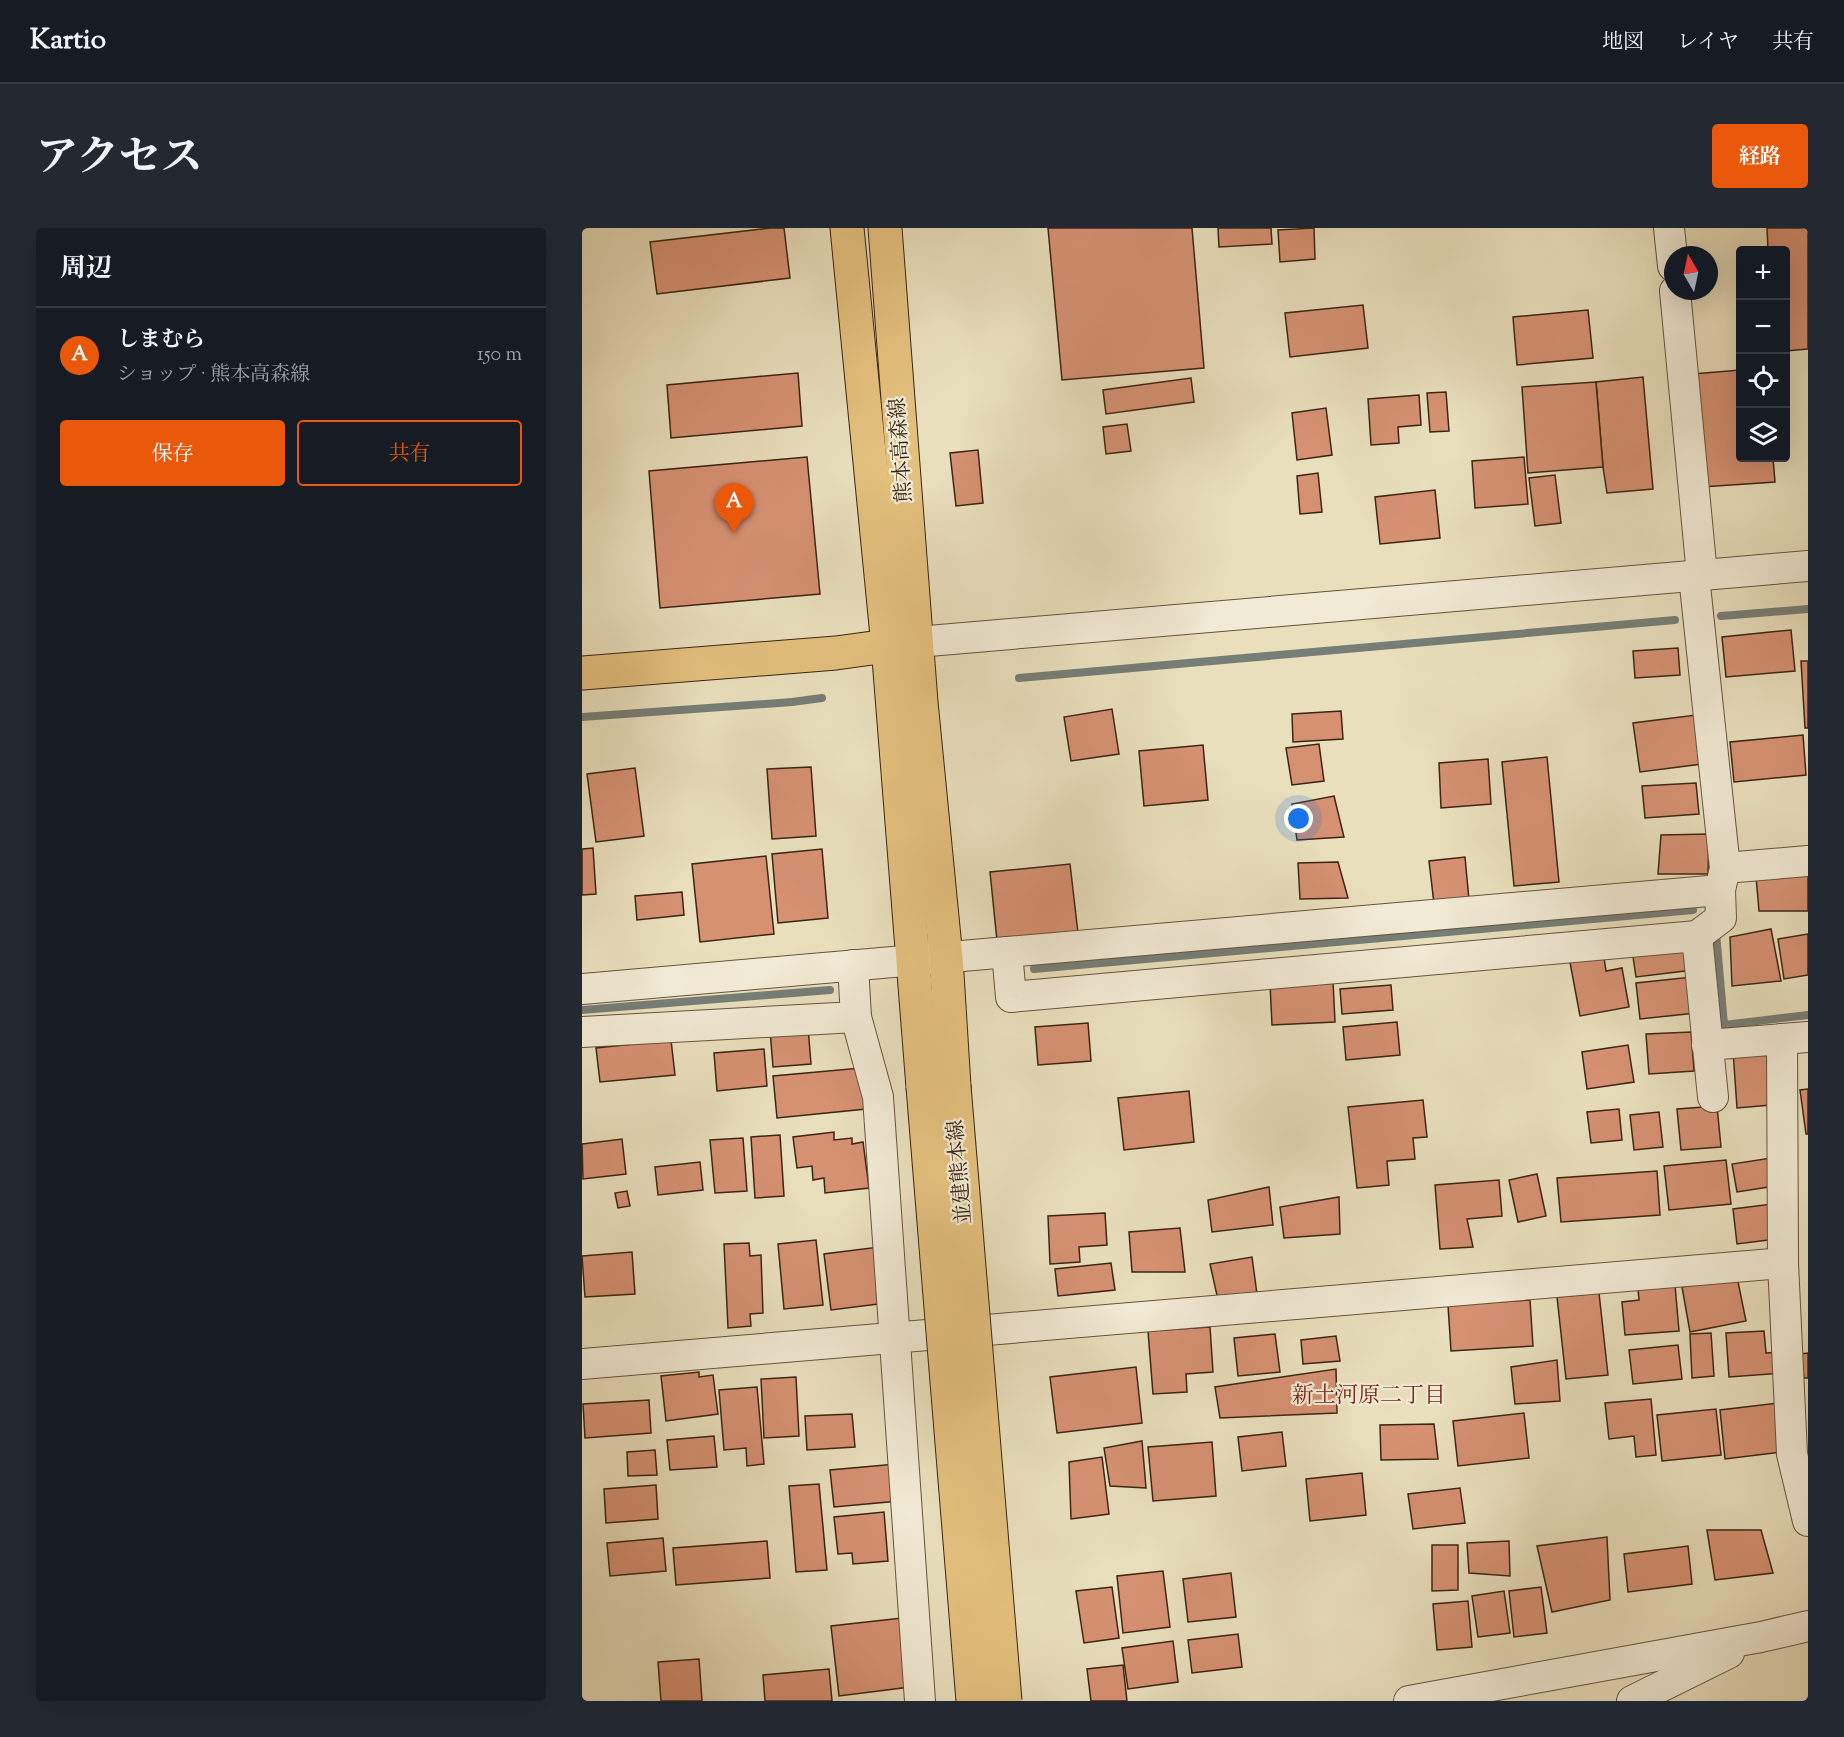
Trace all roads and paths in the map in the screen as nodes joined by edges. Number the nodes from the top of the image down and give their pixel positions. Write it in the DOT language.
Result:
graph roads {
  1 [pos="848,228"];
  2 [pos="885,228"];
  3 [pos="1669,228"];
  4 [pos="1671,246"];
  5 [pos="1676,300"];
  6 [pos="1808,566"];
  7 [pos="1698,576"];
  8 [pos="902,644"];
  9 [pos="582,673"];
  10 [pos="1808,861"];
  11 [pos="1722,879"];
  12 [pos="1697,936"];
  13 [pos="1007,952"];
  14 [pos="930,959"];
  15 [pos="854,965"];
  16 [pos="582,989"];
  17 [pos="856,1017"];
  18 [pos="582,1032"];
  19 [pos="1795,1038"];
  20 [pos="1707,1045"];
  21 [pos="939,1086"];
  22 [pos="1713,1097"];
  23 [pos="1796,1167"];
  24 [pos="1784,1263"];
  25 [pos="894,1339"];
  26 [pos="582,1364"];
  27 [pos="1808,1521"];
  28 [pos="1808,1626"];
  29 [pos="1761,1637"];
  30 [pos="920,1701"];
  31 [pos="973,1701"];
  32 [pos="1005,1701"];
  33 [pos="1409,1701"];
  34 [pos="1632,1701"];
  1 -- 8 [label="main road, 熊本高森線"];
  2 -- 8 [label="main road, 熊本高森線"];
  3 -- 4 [label="street"];
  5 -- 7 [label="street"];
  6 -- 7 [label="street"];
  7 -- 8 [label="street"];
  7 -- 11 [label="street"];
  8 -- 9 [label="main road"];
  8 -- 14 [label="main road, 並建熊本線"];
  10 -- 11 [label="street"];
  11 -- 12 [label="street"];
  11 -- 13 [label="street"];
  12 -- 13 [label="street"];
  12 -- 20 [label="street"];
  13 -- 14 [label="street"];
  14 -- 15 [label="street"];
  14 -- 21 [label="main road, 並建熊本線"];
  15 -- 16 [label="street"];
  15 -- 17 [label="street"];
  17 -- 18 [label="street"];
  17 -- 25 [label="street"];
  19 -- 20 [label="street"];
  19 -- 23 [label="street"];
  20 -- 22 [label="street"];
  21 -- 31 [label="main road, 並建熊本線, bridge"];
  21 -- 32 [label="main road, 並建熊本線, bridge"];
  23 -- 24 [label="street"];
  24 -- 25 [label="street"];
  24 -- 27 [label="street"];
  25 -- 26 [label="street"];
  25 -- 30 [label="street"];
  28 -- 29 [label="street"];
  29 -- 33 [label="street"];
  29 -- 34 [label="street"];
}
